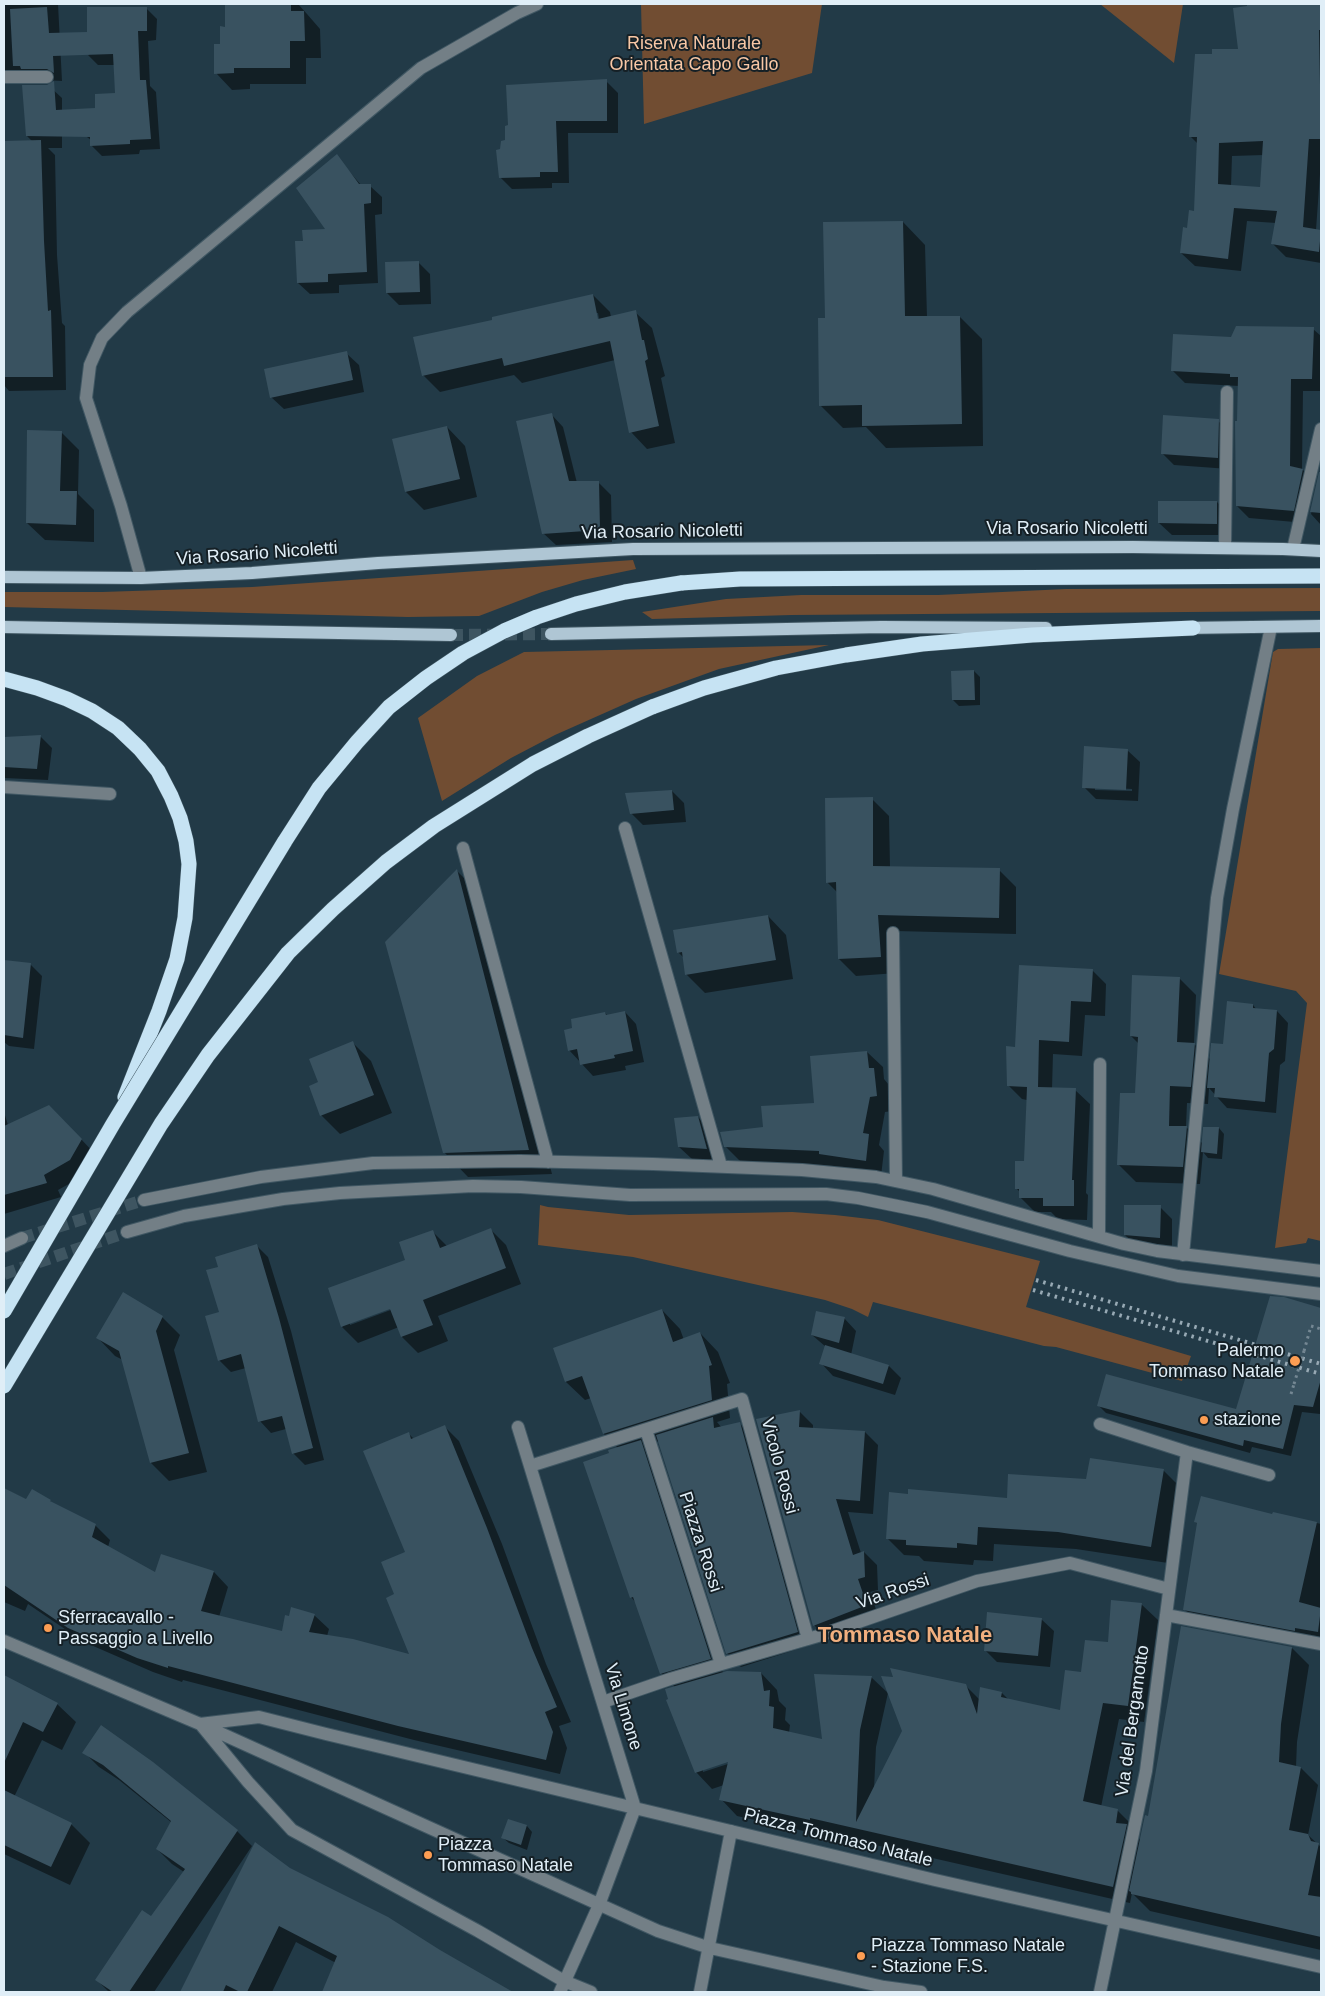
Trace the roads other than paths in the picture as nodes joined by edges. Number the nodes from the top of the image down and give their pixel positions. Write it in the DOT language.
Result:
graph roads {
  1 [pos="537,4"];
  2 [pos="4,77"];
  3 [pos="47,77"];
  4 [pos="1227,392"];
  5 [pos="1321,428"];
  6 [pos="1225,548"];
  7 [pos="1293,549"];
  8 [pos="1321,551"];
  9 [pos="1321,576"];
  10 [pos="4,577"];
  11 [pos="141,578"];
  12 [pos="1321,626"];
  13 [pos="4,627"];
  14 [pos="1193,628"];
  15 [pos="1271,628"];
  16 [pos="551,634"];
  17 [pos="451,635"];
  18 [pos="4,679"];
  19 [pos="4,787"];
  20 [pos="110,794"];
  21 [pos="625,828"];
  22 [pos="463,848"];
  23 [pos="893,932"];
  24 [pos="1100,1064"];
  25 [pos="113,1124"];
  26 [pos="548,1162"];
  27 [pos="721,1166"];
  28 [pos="896,1182"];
  29 [pos="144,1200"];
  30 [pos="127,1232"];
  31 [pos="1098,1235"];
  32 [pos="22,1238"];
  33 [pos="4,1246"];
  34 [pos="1183,1255"];
  35 [pos="1321,1271"];
  36 [pos="1321,1294"];
  37 [pos="4,1311"];
  38 [pos="4,1386"];
  39 [pos="1100,1424"];
  40 [pos="518,1427"];
  41 [pos="646,1430"];
  42 [pos="1187,1452"];
  43 [pos="530,1466"];
  44 [pos="1269,1475"];
  45 [pos="1169,1589"];
  46 [pos="1166,1615"];
  47 [pos="808,1639"];
  48 [pos="4,1641"];
  49 [pos="1321,1644"];
  50 [pos="722,1664"];
  51 [pos="603,1702"];
  52 [pos="200,1724"];
  53 [pos="635,1808"];
  54 [pos="731,1830"];
  55 [pos="599,1905"];
  56 [pos="1116,1920"];
  57 [pos="710,1948"];
  58 [pos="1321,1967"];
  59 [pos="562,1987"];
  60 [pos="591,1992"];
  61 [pos="700,1992"];
  62 [pos="921,1992"];
  63 [pos="1100,1992"];
  1 -- 11 [label="street"];
  2 -- 3 [label="street"];
  4 -- 6 [label="street"];
  5 -- 7 [label="street"];
  6 -- 7 [label="main road, Via Rosario Nicoletti"];
  6 -- 11 [label="main road, Via Rosario Nicoletti"];
  7 -- 8 [label="main road, Via Rosario Nicoletti"];
  9 -- 25 [label="highway, bridge"];
  10 -- 11 [label="main road, Via Rosario Nicoletti"];
  12 -- 15 [label="main road"];
  13 -- 17 [label="main road"];
  14 -- 15 [label="main road"];
  14 -- 16 [label="main road"];
  14 -- 38 [label="highway, bridge"];
  15 -- 34 [label="street"];
  18 -- 25 [label="highway, bridge"];
  19 -- 20 [label="street"];
  21 -- 27 [label="street"];
  22 -- 26 [label="street"];
  23 -- 28 [label="street"];
  24 -- 31 [label="street"];
  25 -- 37 [label="highway, bridge"];
  26 -- 27 [label="street"];
  26 -- 29 [label="street"];
  27 -- 28 [label="street"];
  28 -- 31 [label="street"];
  30 -- 36 [label="street"];
  31 -- 34 [label="street"];
  32 -- 33 [label="street"];
  34 -- 35 [label="street"];
  39 -- 42 [label="street"];
  40 -- 43 [label="street, Via Limone"];
  41 -- 43 [label="street"];
  41 -- 47 [label="street, Vicolo Rossi"];
  41 -- 50 [label="street, Piazza Rossi"];
  42 -- 44 [label="street"];
  42 -- 45 [label="street, Via del Bergamotto"];
  43 -- 51 [label="street, Via Limone"];
  45 -- 46 [label="street, Via del Bergamotto"];
  45 -- 47 [label="street, Via Rossi"];
  46 -- 49 [label="street"];
  46 -- 56 [label="street, Via del Bergamotto"];
  47 -- 50 [label="street, Via Rossi"];
  48 -- 52 [label="street"];
  50 -- 51 [label="street, Via Rossi"];
  51 -- 53 [label="street, Via Limone"];
  52 -- 53 [label="street, Piazza Tommaso Natale"];
  52 -- 55 [label="street"];
  52 -- 59 [label="street"];
  53 -- 54 [label="street, Piazza Tommaso Natale"];
  53 -- 55 [label="street"];
  54 -- 56 [label="street, Piazza Tommaso Natale"];
  54 -- 57 [label="street"];
  55 -- 57 [label="street"];
  55 -- 59 [label="street"];
  56 -- 58 [label="street, Piazza Tommaso Natale"];
  56 -- 63 [label="street, Via del Bergamotto"];
  57 -- 61 [label="street"];
  57 -- 62 [label="street"];
  59 -- 60 [label="street"];
}
